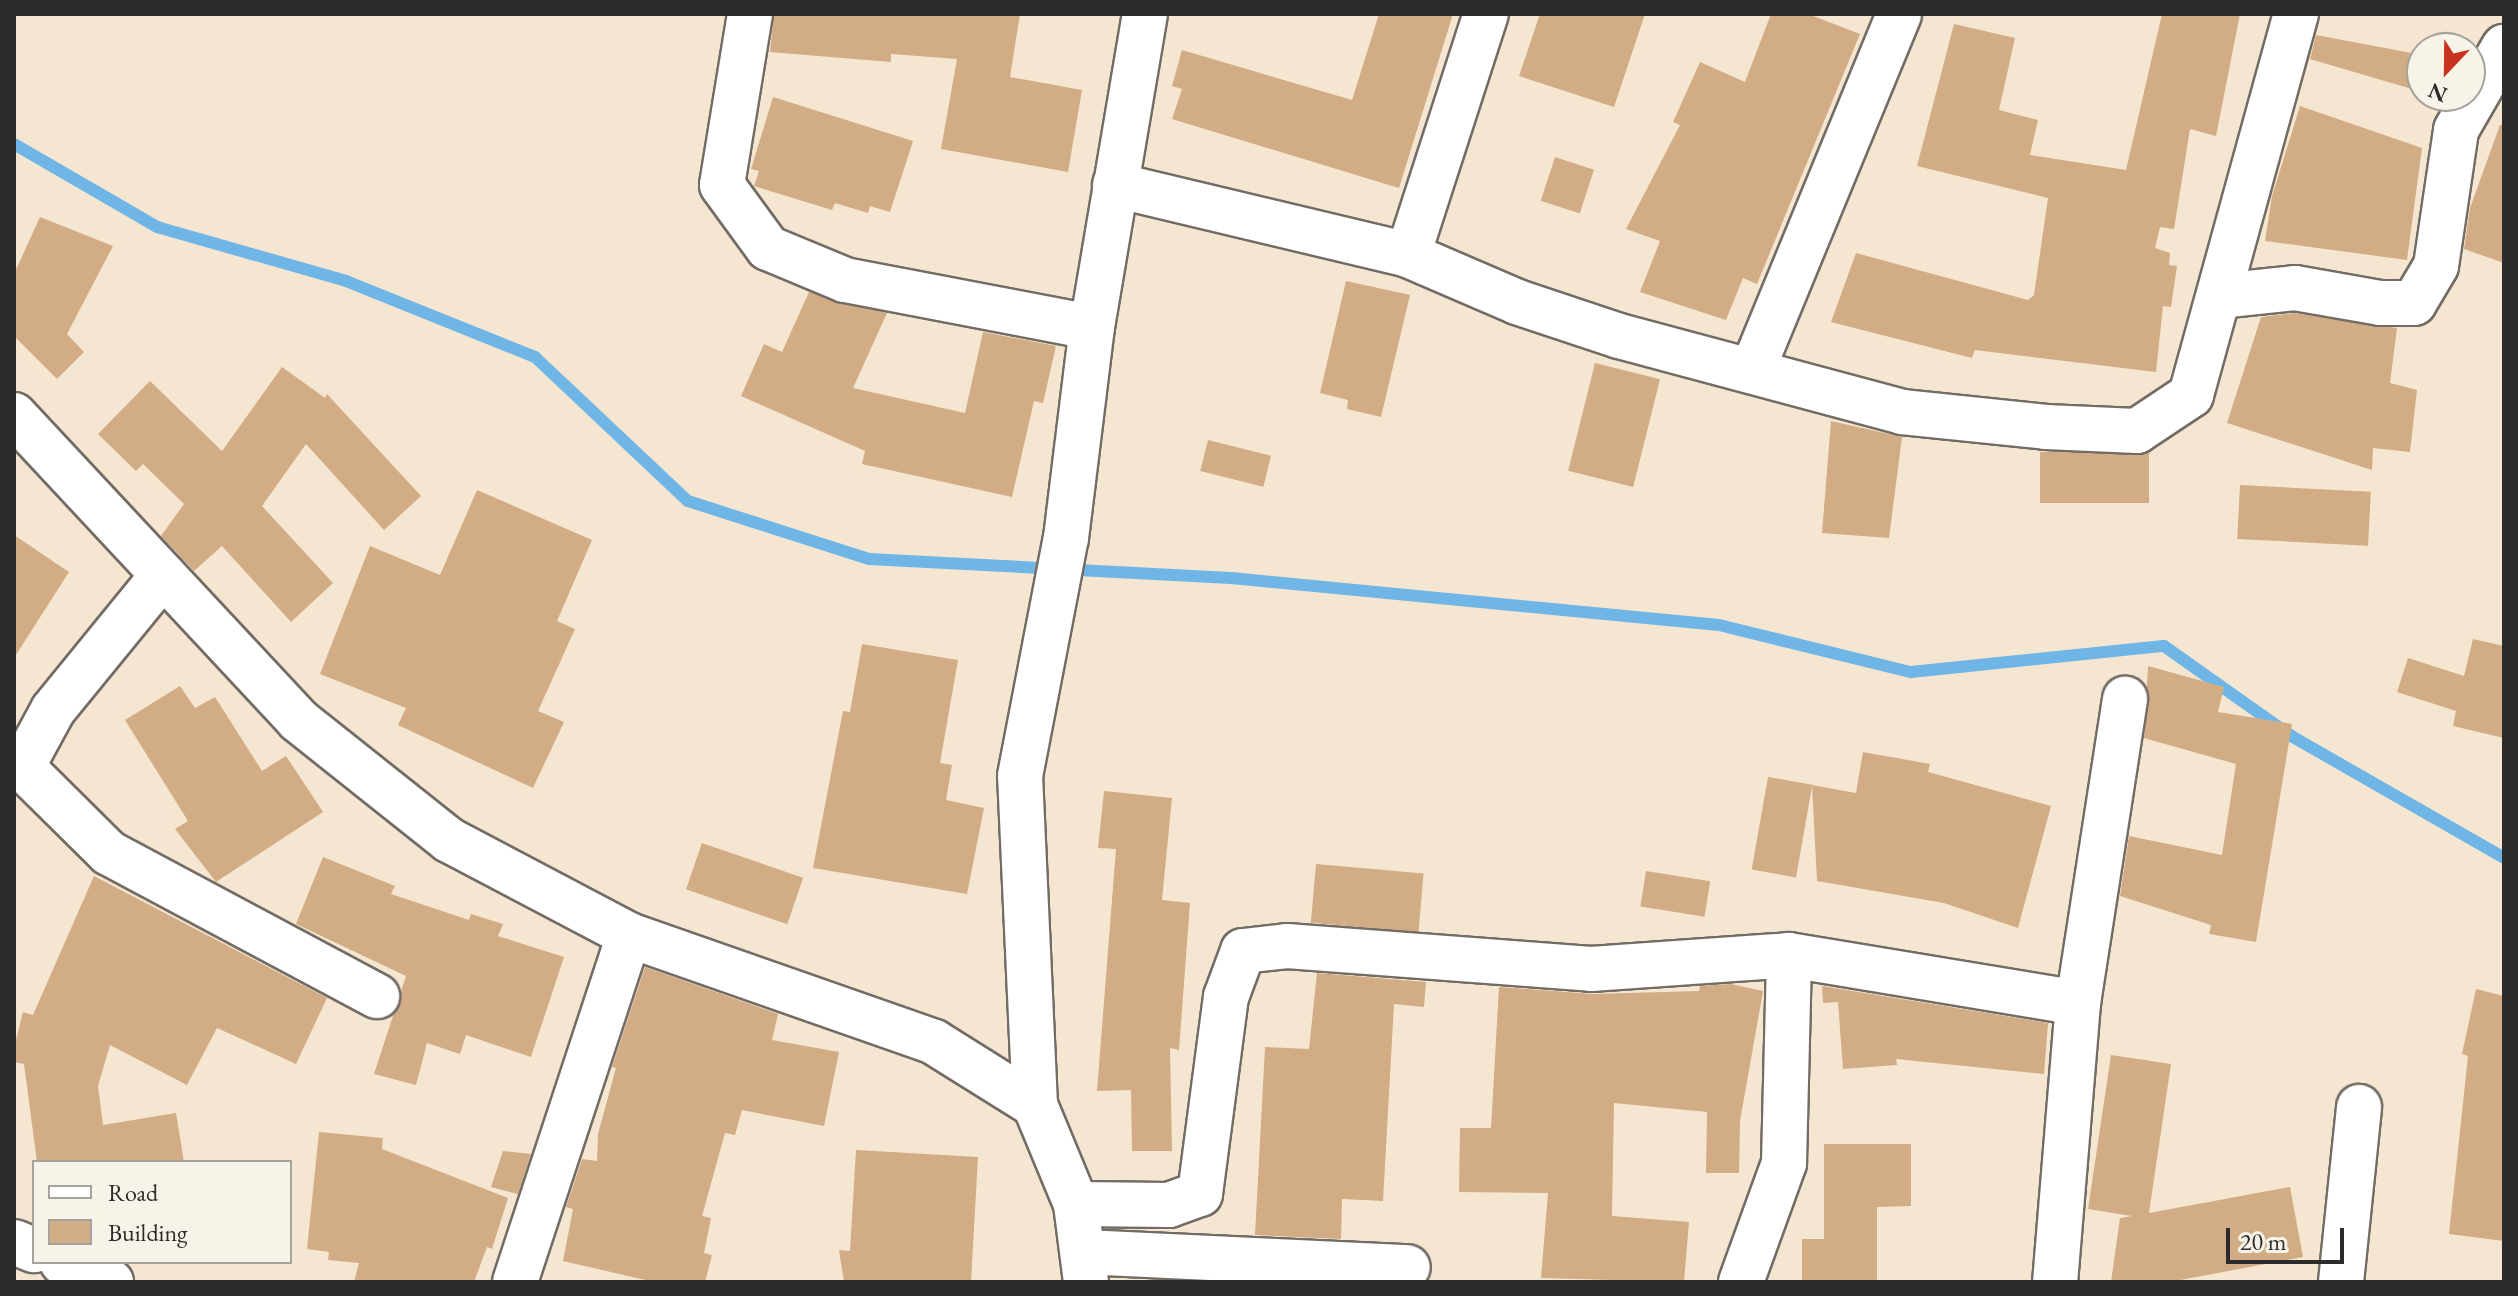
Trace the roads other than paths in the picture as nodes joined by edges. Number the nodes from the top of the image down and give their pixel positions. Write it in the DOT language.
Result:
graph roads {
  1 [pos="750,14"];
  2 [pos="1145,14"];
  3 [pos="1486,14"];
  4 [pos="1899,14"];
  5 [pos="2296,14"];
  6 [pos="2504,47"];
  7 [pos="1115,185"];
  8 [pos="1408,255"];
  9 [pos="2219,296"];
  10 [pos="1092,327"];
  11 [pos="1752,371"];
  12 [pos="14,415"];
  13 [pos="163,575"];
  14 [pos="2125,699"];
  15 [pos="629,935"];
  16 [pos="1789,955"];
  17 [pos="377,996"];
  18 [pos="2078,1003"];
  19 [pos="1035,1105"];
  20 [pos="2359,1107"];
  21 [pos="1076,1204"];
  22 [pos="67,1264"];
  23 [pos="1085,1267"];
  24 [pos="1408,1267"];
  25 [pos="111,1282"];
  26 [pos="515,1282"];
  27 [pos="1741,1282"];
  28 [pos="2055,1282"];
  29 [pos="2341,1282"];
  1 -- 10 [label="street"];
  2 -- 7 [label="street"];
  3 -- 8 [label="street"];
  4 -- 11 [label="street"];
  5 -- 9 [label="street"];
  6 -- 9 [label="street"];
  7 -- 8 [label="street"];
  7 -- 10 [label="street"];
  8 -- 11 [label="street"];
  9 -- 11 [label="street"];
  10 -- 19 [label="street"];
  12 -- 13 [label="street"];
  13 -- 15 [label="street"];
  13 -- 17 [label="street"];
  14 -- 18 [label="street"];
  15 -- 19 [label="street"];
  15 -- 26 [label="street"];
  16 -- 18 [label="street"];
  16 -- 21 [label="street"];
  16 -- 27 [label="street"];
  18 -- 28 [label="street"];
  19 -- 21 [label="street"];
  20 -- 29 [label="street"];
  21 -- 23 [label="street"];
  22 -- 25 [label="street"];
  23 -- 24 [label="street"];
}
